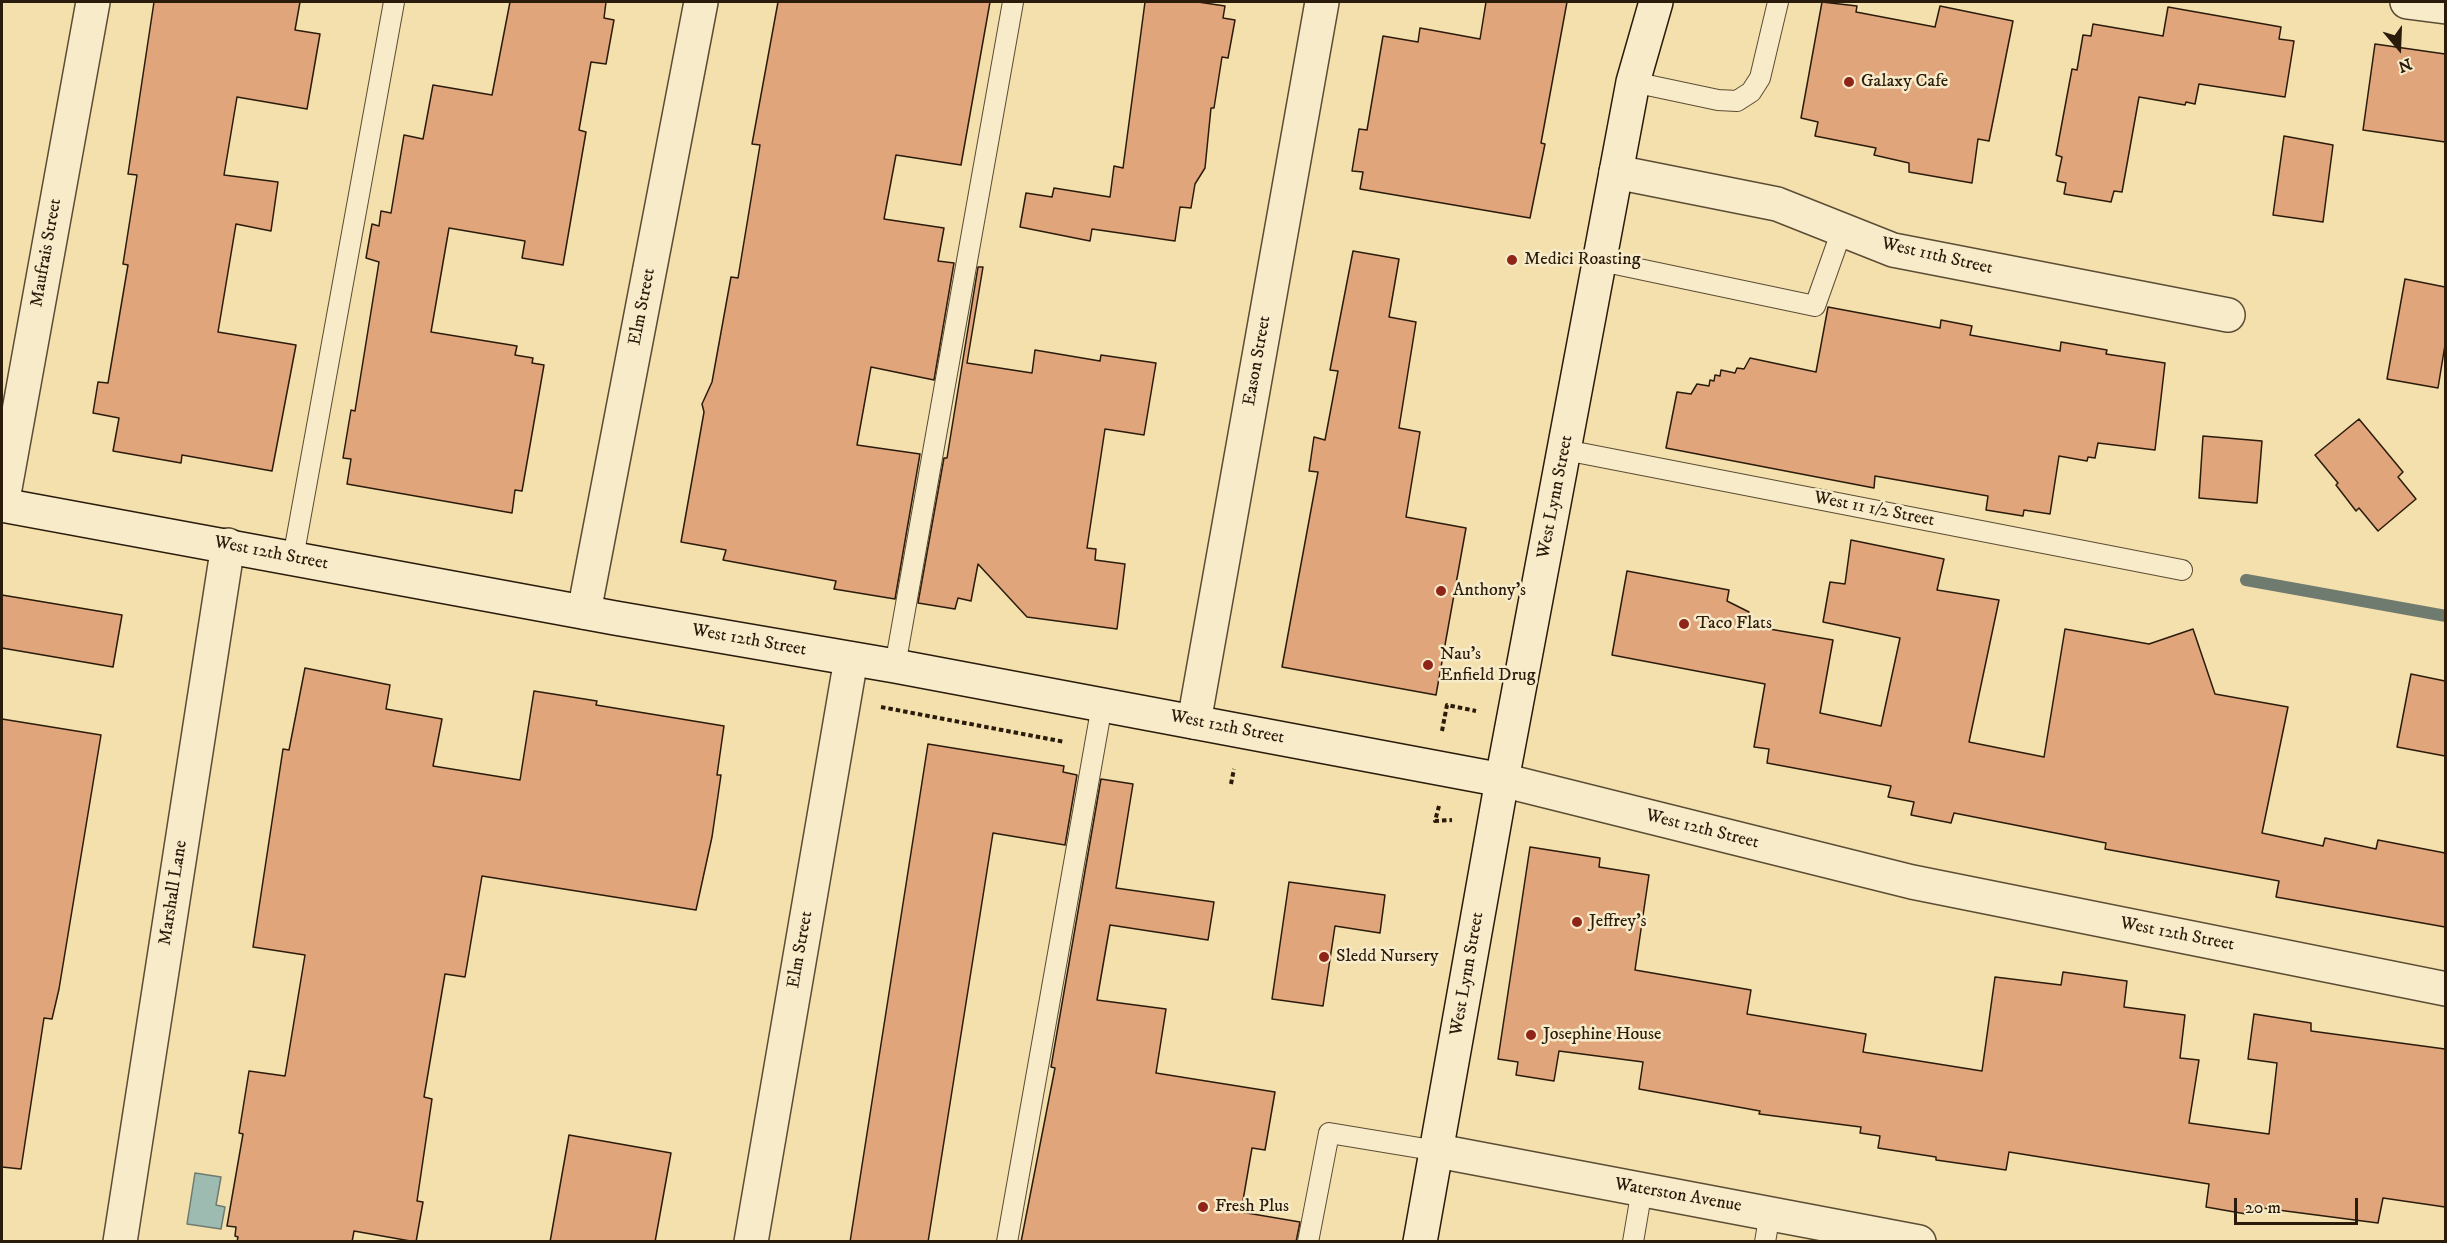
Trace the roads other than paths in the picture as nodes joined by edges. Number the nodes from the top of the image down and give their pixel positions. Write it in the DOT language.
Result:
graph roads {
  1 [pos="93,2"];
  2 [pos="394,2"];
  3 [pos="701,2"];
  4 [pos="1013,2"];
  5 [pos="1322,2"];
  6 [pos="1656,2"];
  7 [pos="1778,2"];
  8 [pos="2407,2"];
  9 [pos="2445,7"];
  10 [pos="1633,82"];
  11 [pos="1616,172"];
  12 [pos="1842,230"];
  13 [pos="1601,261"];
  14 [pos="2228,315"];
  15 [pos="1566,450"];
  16 [pos="2,505"];
  17 [pos="228,545"];
  18 [pos="293,558"];
  19 [pos="2182,570"];
  20 [pos="584,612"];
  21 [pos="851,659"];
  22 [pos="895,666"];
  23 [pos="1102,705"];
  24 [pos="1194,722"];
  25 [pos="1502,780"];
  26 [pos="2445,989"];
  27 [pos="1438,1151"];
  28 [pos="1642,1189"];
  29 [pos="1768,1227"];
  30 [pos="120,1242"];
  31 [pos="751,1242"];
  32 [pos="1007,1242"];
  33 [pos="1308,1242"];
  34 [pos="1420,1242"];
  35 [pos="1633,1242"];
  36 [pos="1919,1242"];
  1 -- 16 [label="street, Maufrais Street"];
  2 -- 18 [label="lane"];
  3 -- 20 [label="street, Elm Street"];
  4 -- 22 [label="lane"];
  5 -- 24 [label="street, Eason Street"];
  6 -- 10 [label="street, West Lynn Street"];
  7 -- 10 [label="lane"];
  8 -- 9 [label="street"];
  10 -- 11 [label="street, West Lynn Street"];
  11 -- 12 [label="street, West 11th Street"];
  11 -- 13 [label="street, West Lynn Street"];
  12 -- 13 [label="lane"];
  12 -- 14 [label="street, West 11th Street"];
  13 -- 15 [label="street, West Lynn Street"];
  15 -- 19 [label="lane, West 11 1/2 Street"];
  15 -- 25 [label="street, West Lynn Street"];
  16 -- 17 [label="street, West 12th Street"];
  17 -- 18 [label="street, West 12th Street"];
  17 -- 30 [label="street, Marshall Lane"];
  18 -- 20 [label="street, West 12th Street"];
  20 -- 21 [label="street, West 12th Street"];
  21 -- 22 [label="street, West 12th Street"];
  21 -- 31 [label="street, Elm Street"];
  22 -- 23 [label="street, West 12th Street"];
  23 -- 24 [label="street, West 12th Street"];
  23 -- 32 [label="lane"];
  24 -- 25 [label="street, West 12th Street"];
  25 -- 26 [label="street, West 12th Street"];
  25 -- 27 [label="street, West Lynn Street"];
  27 -- 28 [label="street, Waterston Avenue"];
  27 -- 33 [label="lane"];
  27 -- 34 [label="street, West Lynn Street"];
  28 -- 29 [label="street, Waterston Avenue"];
  28 -- 35 [label="lane"];
  29 -- 36 [label="street, Waterston Avenue"];
}
